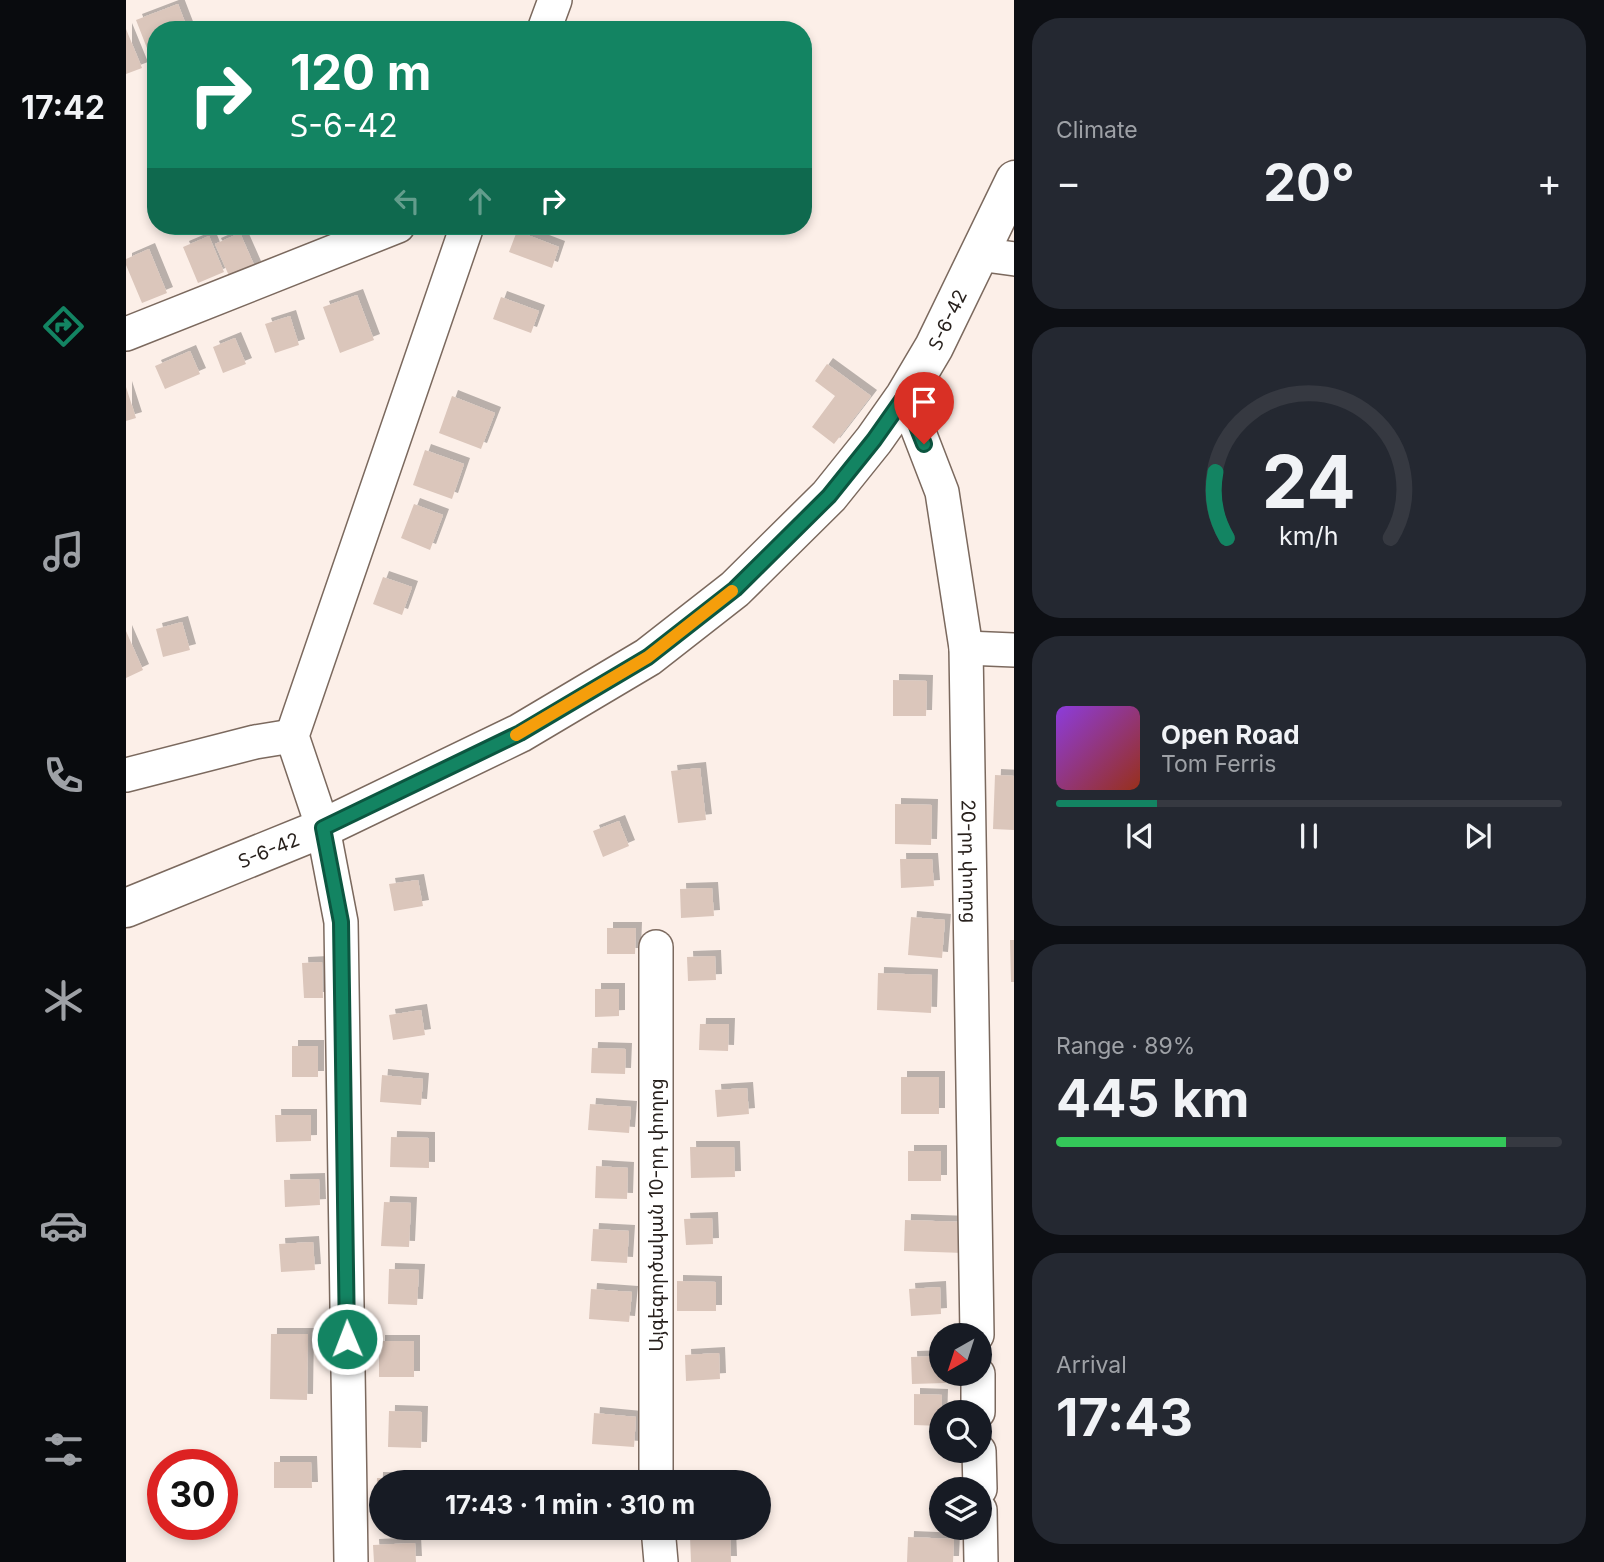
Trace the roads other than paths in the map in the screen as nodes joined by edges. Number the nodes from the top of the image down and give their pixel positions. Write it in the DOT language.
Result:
graph roads {
  1 [pos="555,0"];
  2 [pos="547,21"];
  3 [pos="1014,180"];
  4 [pos="375,235"];
  5 [pos="464,235"];
  6 [pos="996,256"];
  7 [pos="126,334"];
  8 [pos="905,396"];
  9 [pos="966,648"];
  10 [pos="1014,650"];
  11 [pos="292,736"];
  12 [pos="126,775"];
  13 [pos="323,828"];
  14 [pos="126,908"];
  15 [pos="656,947"];
  16 [pos="977,1323"];
  17 [pos="656,1470"];
  18 [pos="659,1540"];
  19 [pos="981,1540"];
  20 [pos="351,1562"];
  21 [pos="660,1562"];
  22 [pos="981,1562"];
  1 -- 2 [label="street"];
  3 -- 6 [label="main road, Տ-6-42 / Տ-6-42"];
  4 -- 7 [label="street"];
  5 -- 11 [label="street"];
  6 -- 8 [label="main road, Տ-6-42 / Տ-6-42"];
  8 -- 9 [label="street, 20-րդ փողոց"];
  8 -- 13 [label="main road, Տ-6-42 / Տ-6-42"];
  9 -- 10 [label="street"];
  9 -- 16 [label="street, 20-րդ փողոց"];
  11 -- 12 [label="street"];
  11 -- 13 [label="street"];
  13 -- 14 [label="main road, Տ-6-42 / Տ-6-42"];
  13 -- 20 [label="street"];
  15 -- 17 [label="street, Այգեգործական 10-րդ փողոց"];
  18 -- 21 [label="street"];
  19 -- 22 [label="street"];
}
